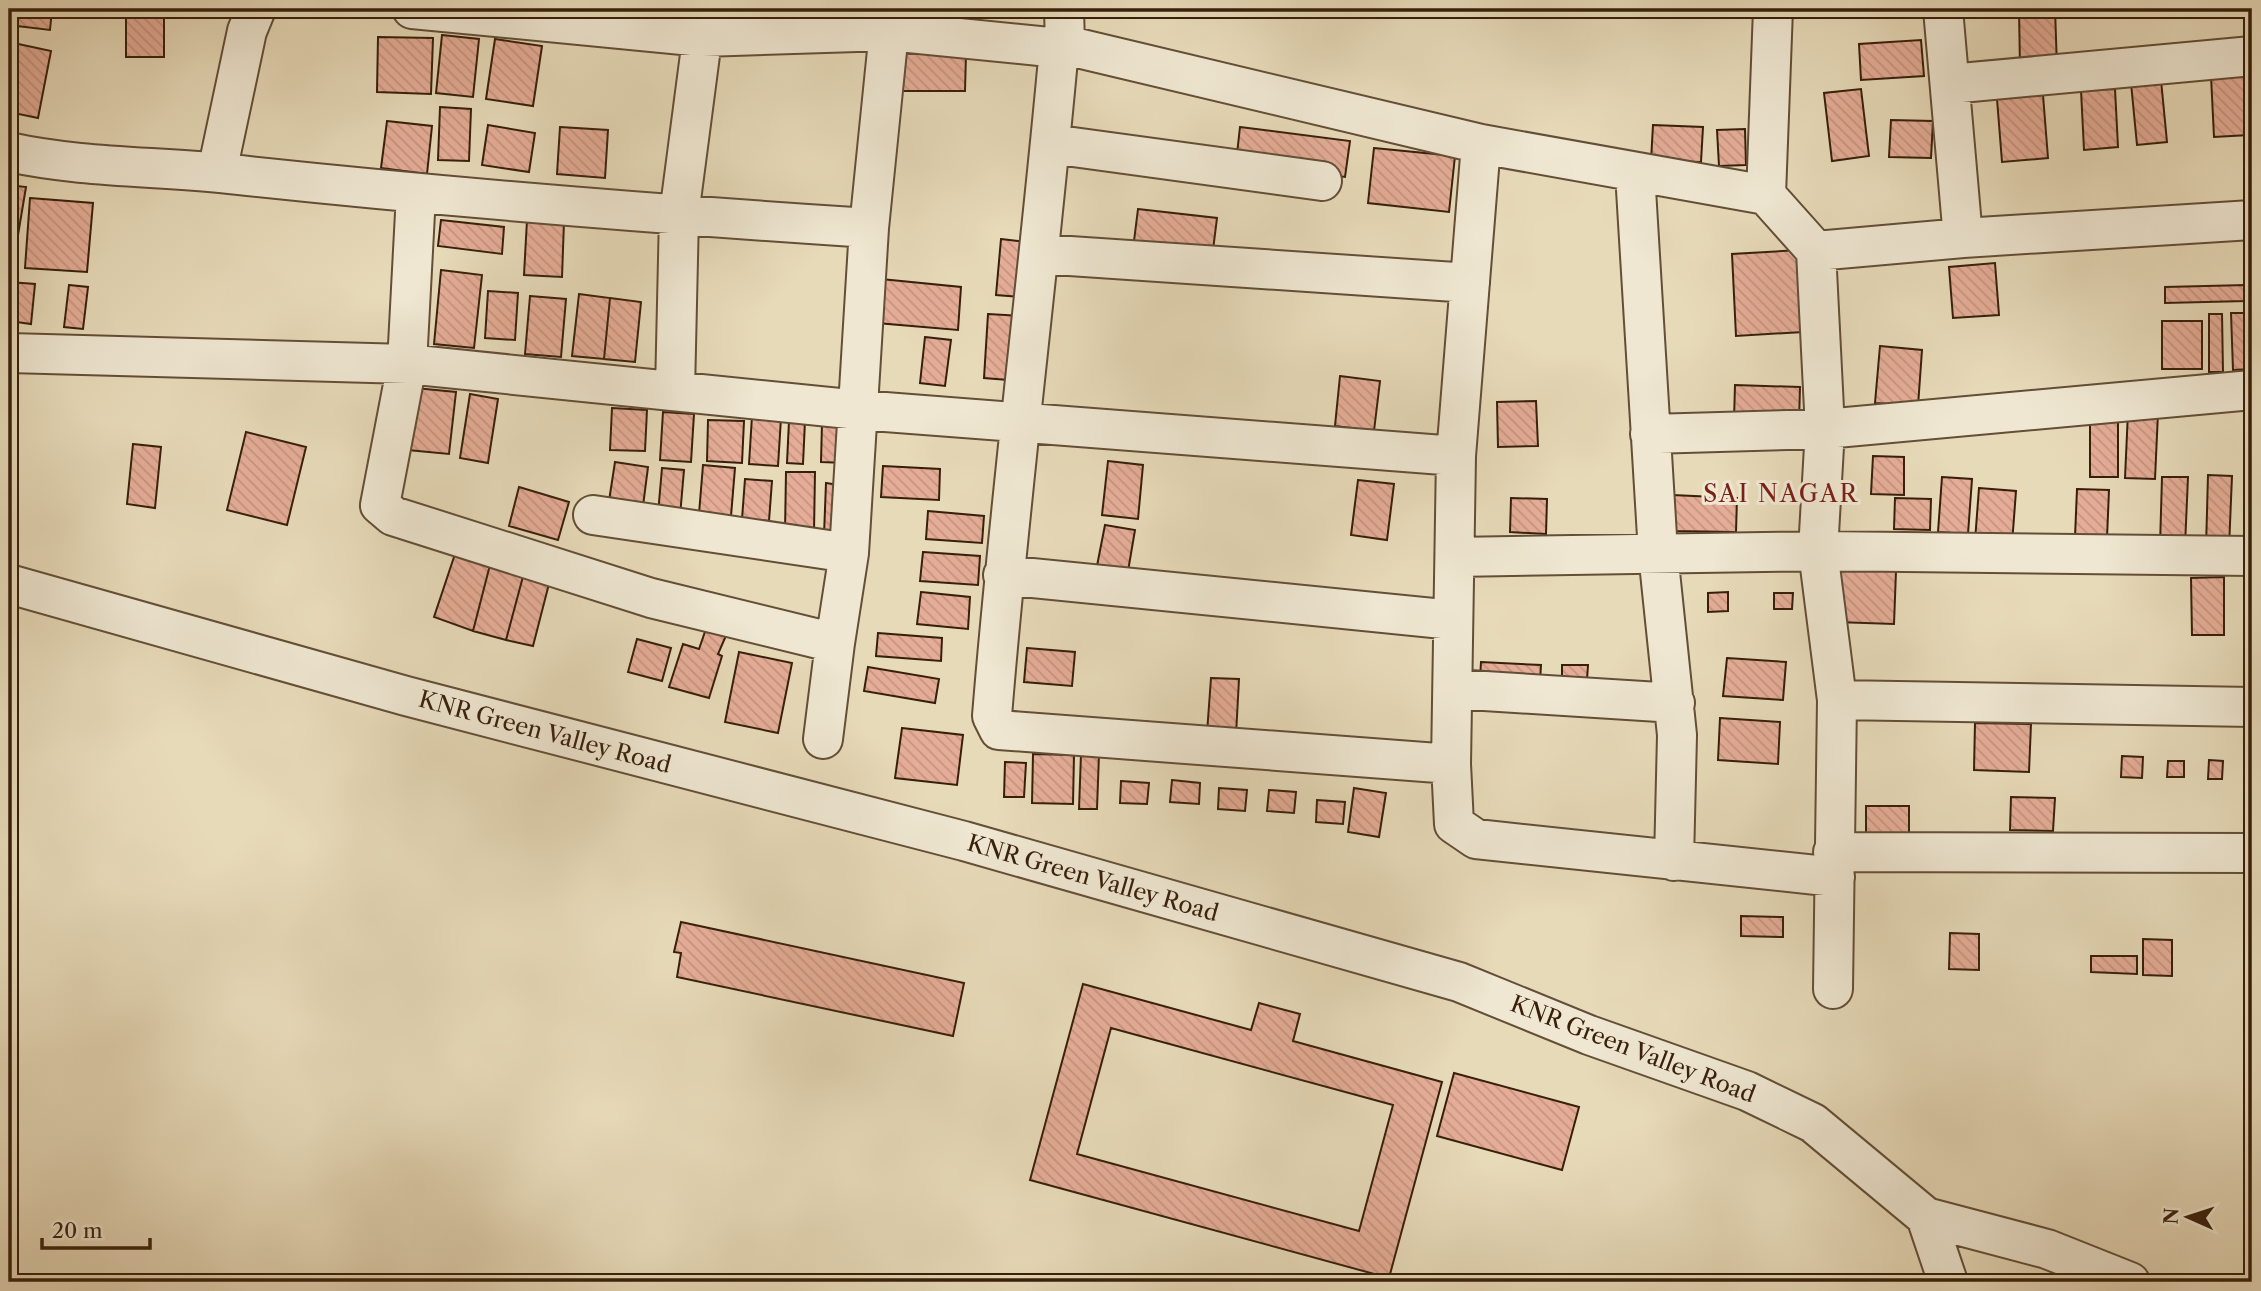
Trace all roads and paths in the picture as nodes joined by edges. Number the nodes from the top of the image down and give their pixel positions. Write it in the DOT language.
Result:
graph roads {
  1 [pos="256,9"];
  2 [pos="412,9"];
  3 [pos="1773,9"];
  4 [pos="1943,9"];
  5 [pos="543,16"];
  6 [pos="704,23"];
  7 [pos="889,32"];
  8 [pos="1063,34"];
  9 [pos="2252,56"];
  10 [pos="1950,84"];
  11 [pos="1481,144"];
  12 [pos="1051,145"];
  13 [pos="9,152"];
  14 [pos="217,172"];
  15 [pos="1634,173"];
  16 [pos="1322,181"];
  17 [pos="416,194"];
  18 [pos="1766,195"];
  19 [pos="679,215"];
  20 [pos="2252,220"];
  21 [pos="869,228"];
  22 [pos="1963,238"];
  23 [pos="1816,251"];
  24 [pos="1040,254"];
  25 [pos="1470,283"];
  26 [pos="9,353"];
  27 [pos="407,364"];
  28 [pos="2252,390"];
  29 [pos="675,391"];
  30 [pos="859,410"];
  31 [pos="1021,421"];
  32 [pos="1825,429"];
  33 [pos="1650,433"];
  34 [pos="1457,456"];
  35 [pos="593,515"];
  36 [pos="1818,551"];
  37 [pos="849,553"];
  38 [pos="1658,553"];
  39 [pos="2252,556"];
  40 [pos="1455,557"];
  41 [pos="1003,575"];
  42 [pos="9,584"];
  43 [pos="1453,620"];
  44 [pos="835,643"];
  45 [pos="1453,690"];
  46 [pos="1838,700"];
  47 [pos="1675,704"];
  48 [pos="2252,707"];
  49 [pos="823,738"];
  50 [pos="1451,764"];
  51 [pos="2252,853"];
  52 [pos="1674,861"];
  53 [pos="1834,864"];
  54 [pos="1833,989"];
  55 [pos="1926,1217"];
  56 [pos="1948,1282"];
  57 [pos="2130,1282"];
  1 -- 14 [label="street"];
  2 -- 5 [label="street"];
  3 -- 18 [label="street"];
  4 -- 10 [label="street"];
  5 -- 6 [label="street"];
  6 -- 7 [label="street"];
  6 -- 19 [label="street"];
  7 -- 8 [label="street"];
  7 -- 21 [label="street"];
  8 -- 11 [label="street"];
  8 -- 12 [label="street"];
  9 -- 10 [label="street"];
  10 -- 22 [label="street"];
  11 -- 15 [label="street"];
  11 -- 25 [label="street"];
  12 -- 16 [label="street"];
  12 -- 24 [label="street"];
  13 -- 14 [label="street"];
  14 -- 17 [label="street"];
  15 -- 18 [label="street"];
  15 -- 33 [label="street"];
  17 -- 19 [label="street"];
  17 -- 27 [label="street"];
  18 -- 23 [label="street"];
  19 -- 21 [label="street"];
  19 -- 29 [label="street"];
  20 -- 22 [label="street"];
  21 -- 30 [label="street"];
  22 -- 23 [label="street"];
  23 -- 32 [label="street"];
  24 -- 25 [label="street"];
  24 -- 31 [label="street"];
  25 -- 34 [label="street"];
  26 -- 27 [label="street"];
  27 -- 29 [label="street"];
  27 -- 44 [label="street"];
  28 -- 32 [label="street"];
  29 -- 30 [label="street"];
  30 -- 31 [label="street"];
  30 -- 37 [label="street"];
  31 -- 34 [label="street"];
  31 -- 41 [label="street"];
  32 -- 33 [label="street"];
  32 -- 36 [label="street"];
  33 -- 38 [label="street"];
  34 -- 40 [label="street"];
  35 -- 37 [label="street"];
  36 -- 38 [label="street"];
  36 -- 39 [label="street"];
  36 -- 46 [label="street"];
  37 -- 44 [label="street"];
  38 -- 40 [label="street"];
  38 -- 47 [label="street"];
  40 -- 43 [label="street"];
  41 -- 43 [label="street"];
  41 -- 50 [label="street"];
  42 -- 55 [label="street, KNR Green Valley Road"];
  43 -- 45 [label="street"];
  44 -- 49 [label="street"];
  45 -- 47 [label="street"];
  45 -- 50 [label="street"];
  46 -- 48 [label="street"];
  46 -- 53 [label="street"];
  47 -- 52 [label="street"];
  50 -- 52 [label="street"];
  51 -- 53 [label="street"];
  52 -- 53 [label="street"];
  53 -- 54 [label="street"];
  55 -- 56 [label="street"];
  55 -- 57 [label="street, KNR Green Valley Road"];
}
